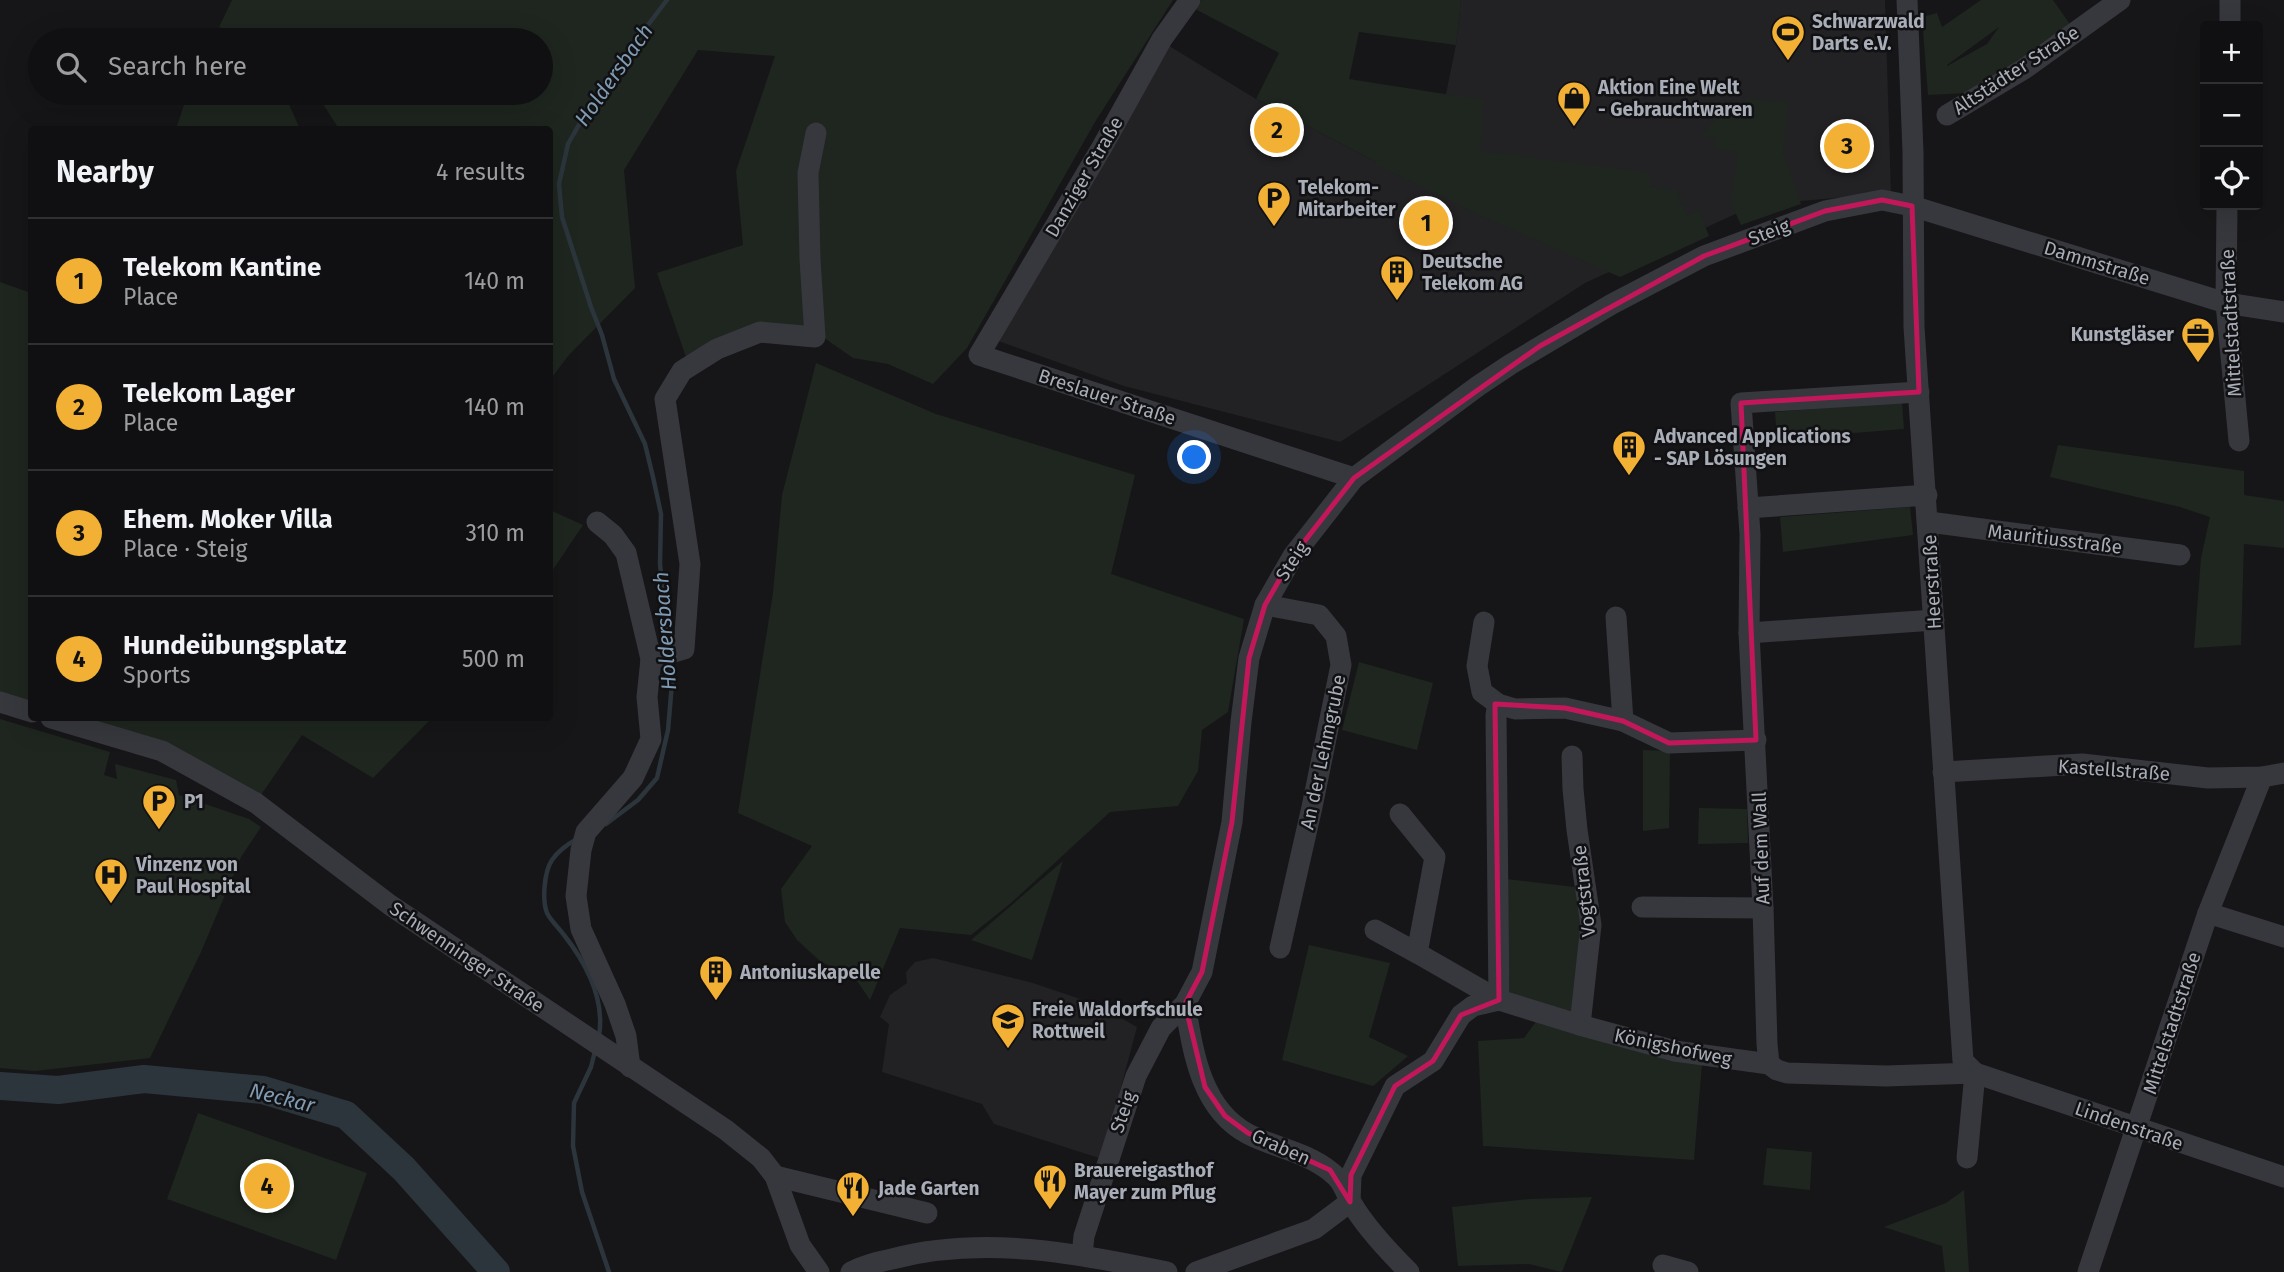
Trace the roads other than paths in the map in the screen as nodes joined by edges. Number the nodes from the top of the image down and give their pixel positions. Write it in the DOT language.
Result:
graph roads {
  1 [pos="1190,0"];
  2 [pos="1907,0"];
  3 [pos="2120,0"];
  4 [pos="2230,0"];
  5 [pos="2230,21"];
  6 [pos="1947,115"];
  7 [pos="816,133"];
  8 [pos="1912,206"];
  9 [pos="2227,210"];
  10 [pos="2226,303"];
  11 [pos="2284,312"];
  12 [pos="979,355"];
  13 [pos="1919,392"];
  14 [pos="2239,441"];
  15 [pos="1354,478"];
  16 [pos="1927,495"];
  17 [pos="1748,508"];
  18 [pos="597,523"];
  19 [pos="1929,523"];
  20 [pos="2180,555"];
  21 [pos="1265,605"];
  22 [pos="1616,617"];
  23 [pos="1934,620"];
  24 [pos="1484,622"];
  25 [pos="1749,634"];
  26 [pos="663,655"];
  27 [pos="0,702"];
  28 [pos="1498,705"];
  29 [pos="28,711"];
  30 [pos="61,721"];
  31 [pos="1623,721"];
  32 [pos="1756,740"];
  33 [pos="1572,756"];
  34 [pos="1943,772"];
  35 [pos="2284,773"];
  36 [pos="2262,777"];
  37 [pos="1400,814"];
  38 [pos="1642,907"];
  39 [pos="1763,908"];
  40 [pos="2208,913"];
  41 [pos="1376,930"];
  42 [pos="2284,937"];
  43 [pos="1280,948"];
  44 [pos="1417,954"];
  45 [pos="1499,1000"];
  46 [pos="1185,1004"];
  47 [pos="1580,1025"];
  48 [pos="1769,1063"];
  49 [pos="629,1067"];
  50 [pos="1975,1073"];
  51 [pos="2137,1129"];
  52 [pos="1967,1158"];
  53 [pos="775,1175"];
  54 [pos="2284,1177"];
  55 [pos="1350,1202"];
  56 [pos="926,1213"];
  57 [pos="1082,1255"];
  58 [pos="1663,1265"];
  59 [pos="818,1272"];
  60 [pos="851,1272"];
  61 [pos="1167,1272"];
  62 [pos="1196,1272"];
  63 [pos="1409,1272"];
  64 [pos="1688,1272"];
  65 [pos="2088,1272"];
  1 -- 12 [label="street, Danziger Straße"];
  2 -- 8 [label="street, Heerstraße"];
  3 -- 6 [label="street, Altstädter Straße"];
  4 -- 5 [label="street"];
  7 -- 26 [label="street"];
  8 -- 10 [label="street, Dammstraße"];
  8 -- 13 [label="street, Heerstraße"];
  8 -- 15 [label="street, Steig"];
  9 -- 10 [label="street, Mittelstadtstraße"];
  10 -- 11 [label="street, Dammstraße"];
  10 -- 14 [label="street, Mittelstadtstraße"];
  12 -- 15 [label="street, Breslauer Straße"];
  13 -- 16 [label="street, Heerstraße"];
  13 -- 17 [label="street, Auf dem Wall"];
  15 -- 21 [label="street, Steig"];
  16 -- 17 [label="street"];
  16 -- 19 [label="street, Heerstraße"];
  17 -- 25 [label="street, Auf dem Wall"];
  18 -- 26 [label="street"];
  19 -- 20 [label="street, Mauritiusstraße"];
  19 -- 23 [label="street, Heerstraße"];
  21 -- 43 [label="street, An der Lehmgrube"];
  21 -- 46 [label="street, Steig"];
  22 -- 31 [label="street"];
  23 -- 25 [label="street"];
  23 -- 34 [label="street, Heerstraße"];
  24 -- 28 [label="street"];
  25 -- 32 [label="street, Auf dem Wall"];
  26 -- 49 [label="street"];
  27 -- 29 [label="street"];
  28 -- 31 [label="street"];
  28 -- 45 [label="street"];
  30 -- 49 [label="street, Schwenninger Straße"];
  31 -- 32 [label="street"];
  32 -- 39 [label="street, Auf dem Wall"];
  33 -- 47 [label="street, Vogtstraße"];
  34 -- 36 [label="street, Kastellstraße"];
  34 -- 50 [label="street, Heerstraße"];
  35 -- 36 [label="street, Kastellstraße"];
  36 -- 40 [label="street, Mittelstadtstraße"];
  37 -- 44 [label="street"];
  38 -- 39 [label="street"];
  39 -- 48 [label="street, Auf dem Wall"];
  40 -- 42 [label="street"];
  40 -- 51 [label="street, Mittelstadtstraße"];
  41 -- 44 [label="street, Königshofweg"];
  44 -- 45 [label="street, Königshofweg"];
  45 -- 47 [label="street, Königshofweg"];
  45 -- 55 [label="street"];
  46 -- 55 [label="street, Graben"];
  46 -- 57 [label="street, Steig"];
  47 -- 48 [label="street, Königshofweg"];
  48 -- 50 [label="street, Königshofweg"];
  49 -- 53 [label="street, Schwenninger Straße"];
  50 -- 51 [label="street, Lindenstraße"];
  50 -- 52 [label="street, Heerstraße"];
  51 -- 54 [label="street, Lindenstraße"];
  51 -- 65 [label="street, Mittelstadtstraße"];
  53 -- 56 [label="street"];
  53 -- 59 [label="street, Schwenninger Straße"];
  55 -- 62 [label="street"];
  55 -- 63 [label="street, Graben"];
  57 -- 60 [label="street"];
  57 -- 61 [label="street"];
  58 -- 64 [label="street"];
}
